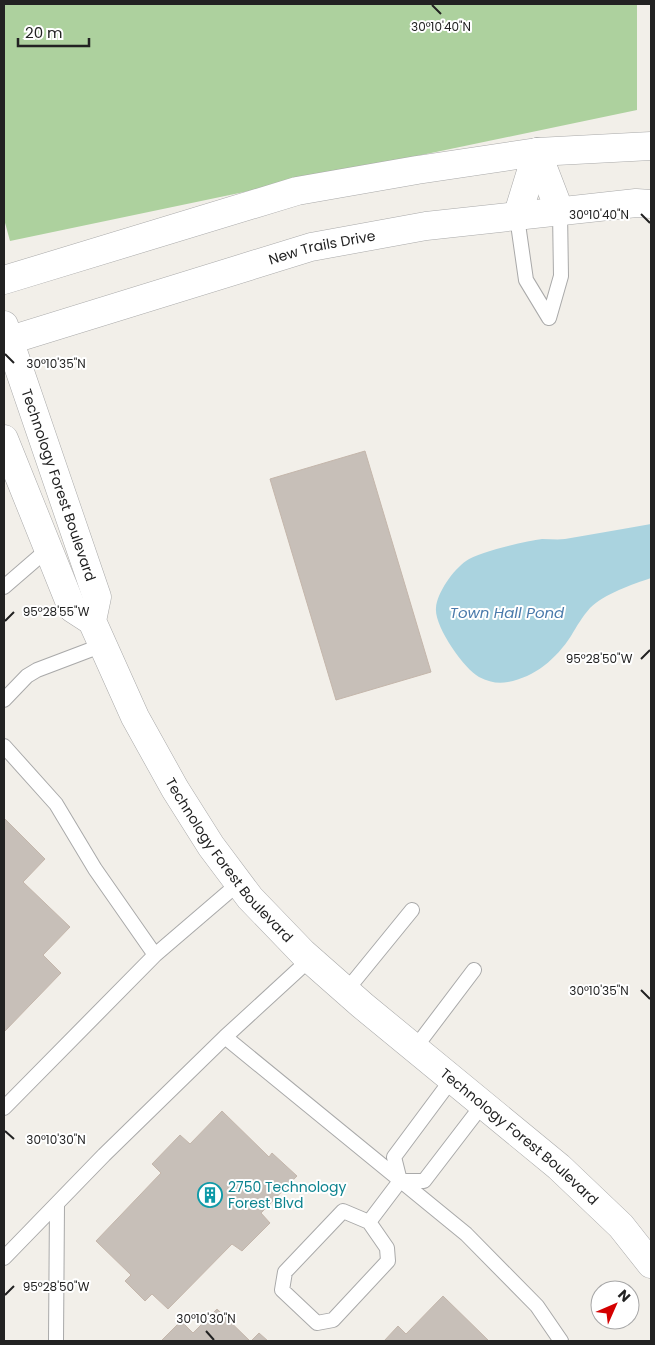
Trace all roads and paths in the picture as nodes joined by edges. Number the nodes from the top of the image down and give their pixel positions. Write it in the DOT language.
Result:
graph roads {
  1 [pos="651,146"];
  2 [pos="536,152"];
  3 [pos="651,204"];
  4 [pos="560,212"];
  5 [pos="517,216"];
  6 [pos="4,280"];
  7 [pos="5,336"];
  8 [pos="4,439"];
  9 [pos="48,549"];
  10 [pos="4,587"];
  11 [pos="97,633"];
  12 [pos="4,700"];
  13 [pos="4,746"];
  14 [pos="239,883"];
  15 [pos="412,910"];
  16 [pos="155,955"];
  17 [pos="310,959"];
  18 [pos="474,970"];
  19 [pos="346,991"];
  20 [pos="225,1037"];
  21 [pos="415,1048"];
  22 [pos="452,1079"];
  23 [pos="483,1104"];
  24 [pos="4,1108"];
  25 [pos="400,1181"];
  26 [pos="56,1204"];
  27 [pos="369,1222"];
  28 [pos="4,1258"];
  29 [pos="651,1264"];
  30 [pos="56,1341"];
  31 [pos="561,1341"];
  1 -- 2 [label="street"];
  2 -- 4 [label="street"];
  2 -- 5 [label="street"];
  2 -- 6 [label="street"];
  3 -- 4 [label="street, New Trails Drive"];
  4 -- 5 [label="street, New Trails Drive"];
  4 -- 5 [label="lane"];
  5 -- 7 [label="street, New Trails Drive"];
  7 -- 11 [label="street, Technology Forest Boulevard"];
  8 -- 9 [label="street"];
  9 -- 10 [label="lane"];
  9 -- 11 [label="street"];
  11 -- 12 [label="lane"];
  11 -- 14 [label="street, Technology Forest Boulevard"];
  13 -- 16 [label="lane"];
  14 -- 16 [label="lane"];
  14 -- 17 [label="street, Technology Forest Boulevard"];
  15 -- 19 [label="lane"];
  16 -- 24 [label="lane"];
  17 -- 19 [label="street, Technology Forest Boulevard"];
  17 -- 20 [label="lane"];
  18 -- 21 [label="lane"];
  19 -- 21 [label="street, Technology Forest Boulevard"];
  20 -- 25 [label="lane"];
  20 -- 26 [label="lane"];
  21 -- 22 [label="street, Technology Forest Boulevard"];
  22 -- 23 [label="street, Technology Forest Boulevard"];
  22 -- 25 [label="lane"];
  23 -- 25 [label="lane"];
  23 -- 29 [label="street, Technology Forest Boulevard"];
  25 -- 27 [label="lane"];
  25 -- 31 [label="lane"];
  26 -- 28 [label="lane"];
  26 -- 30 [label="lane"];
  27 -- 27 [label="lane"];
}
